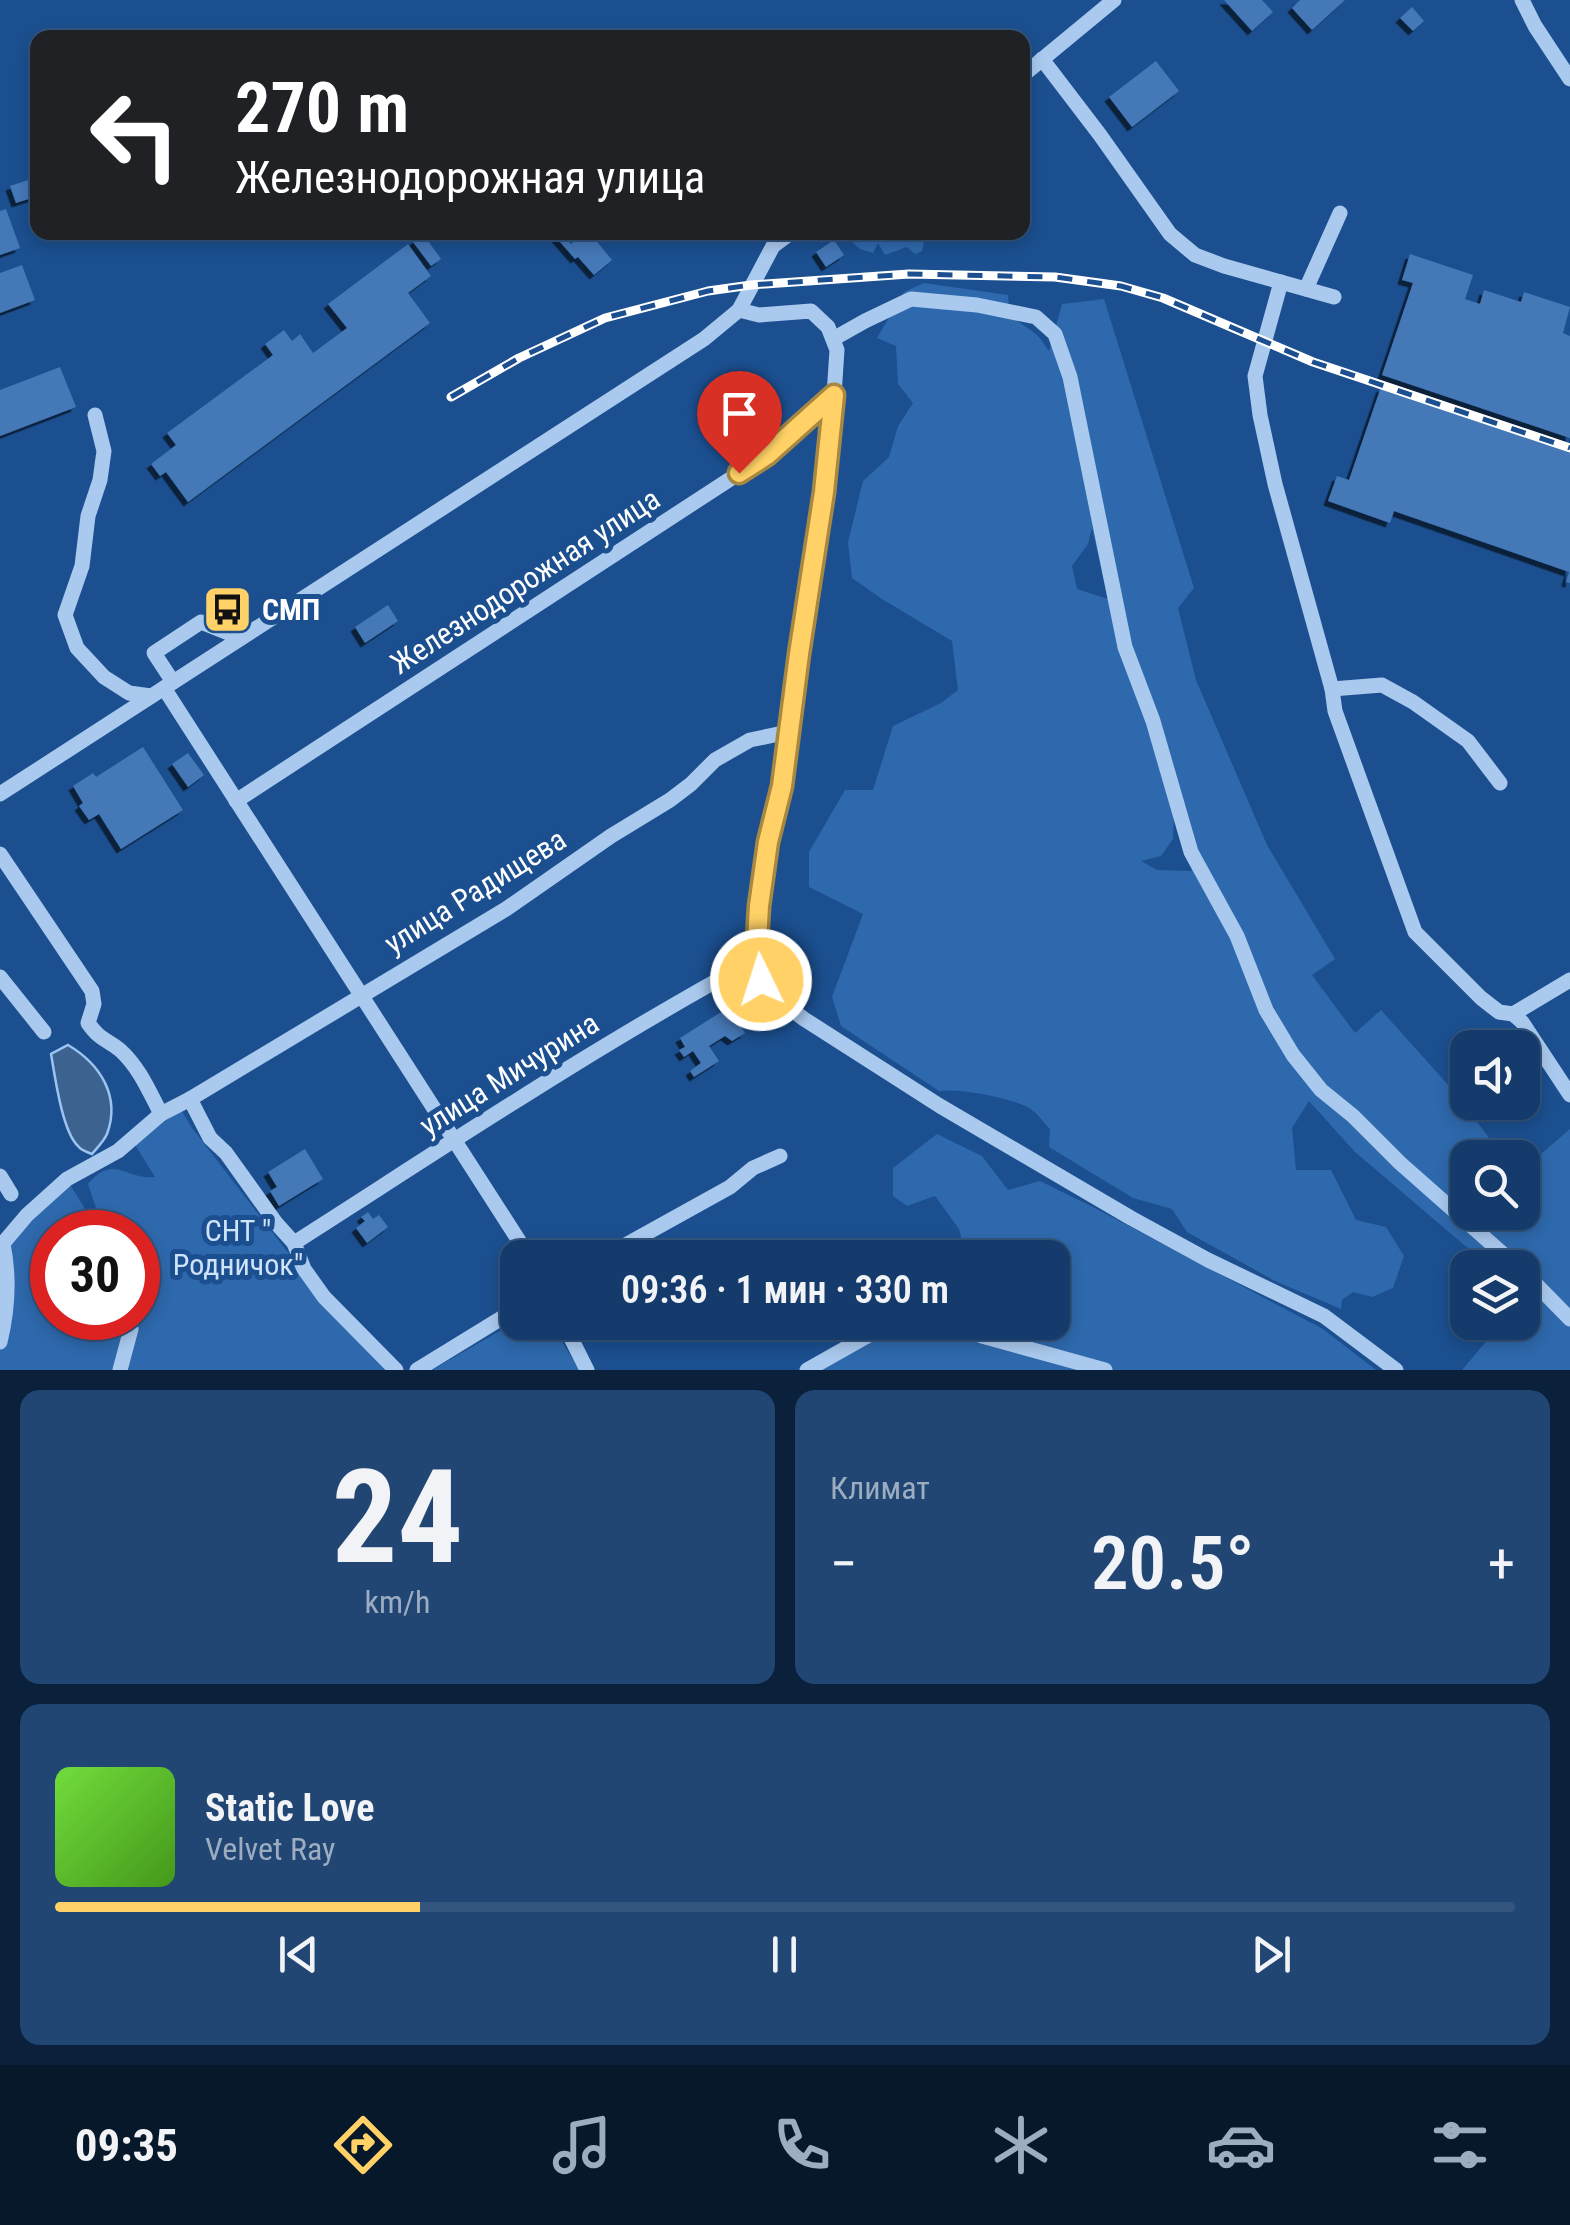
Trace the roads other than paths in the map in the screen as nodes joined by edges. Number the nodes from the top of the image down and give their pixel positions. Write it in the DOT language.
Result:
graph roads {
  1 [pos="1114,0"];
  2 [pos="1522,0"];
  3 [pos="1042,60"];
  4 [pos="1030,70"];
  5 [pos="1570,79"];
  6 [pos="1340,214"];
  7 [pos="781,240"];
  8 [pos="1281,282"];
  9 [pos="1306,290"];
  10 [pos="1334,298"];
  11 [pos="738,310"];
  12 [pos="833,340"];
  13 [pos="834,395"];
  14 [pos="94,415"];
  15 [pos="241,638"];
  16 [pos="162,689"];
  17 [pos="1332,689"];
  18 [pos="788,732"];
  19 [pos="1500,783"];
  20 [pos="0,794"];
  21 [pos="236,801"];
  22 [pos="0,854"];
  23 [pos="756,959"];
  24 [pos="0,978"];
  25 [pos="1570,980"];
  26 [pos="360,995"];
  27 [pos="1514,1014"];
  28 [pos="44,1032"];
  29 [pos="1570,1095"];
  30 [pos="190,1099"];
  31 [pos="161,1114"];
  32 [pos="454,1139"];
  33 [pos="780,1156"];
  34 [pos="0,1176"];
  35 [pos="11,1194"];
  36 [pos="519,1240"];
  37 [pos="634,1240"];
  38 [pos="294,1244"];
  39 [pos="2,1246"];
  40 [pos="1499,1250"];
  41 [pos="1540,1288"];
  42 [pos="500,1319"];
  43 [pos="1570,1319"];
  44 [pos="128,1340"];
  45 [pos="572,1340"];
  46 [pos="860,1340"];
  47 [pos="996,1340"];
  48 [pos="0,1342"];
  49 [pos="120,1370"];
  50 [pos="396,1370"];
  51 [pos="417,1370"];
  52 [pos="587,1370"];
  53 [pos="808,1370"];
  54 [pos="1105,1370"];
  55 [pos="1396,1370"];
  1 -- 3 [label="street"];
  2 -- 5 [label="street"];
  3 -- 4 [label="street"];
  3 -- 8 [label="street"];
  6 -- 9 [label="street"];
  7 -- 11 [label="street"];
  8 -- 9 [label="street"];
  8 -- 17 [label="street"];
  9 -- 10 [label="street"];
  11 -- 12 [label="street"];
  11 -- 15 [label="street"];
  12 -- 13 [label="street"];
  12 -- 40 [label="street"];
  13 -- 18 [label="street"];
  13 -- 21 [label="street, Железнодорожная улица"];
  14 -- 16 [label="street"];
  15 -- 16 [label="street"];
  15 -- 16 [label="street"];
  16 -- 20 [label="street"];
  16 -- 21 [label="street"];
  17 -- 19 [label="street"];
  17 -- 27 [label="street"];
  18 -- 23 [label="street"];
  18 -- 26 [label="street, улица Радищева"];
  21 -- 26 [label="street"];
  22 -- 31 [label="street"];
  23 -- 32 [label="street, улица Мичурина"];
  23 -- 55 [label="street"];
  24 -- 28 [label="street"];
  25 -- 27 [label="street"];
  26 -- 30 [label="street, улица Радищева"];
  26 -- 32 [label="street"];
  27 -- 29 [label="street"];
  30 -- 31 [label="street, улица Радищева"];
  30 -- 38 [label="street"];
  31 -- 39 [label="street, улица Радищева"];
  32 -- 36 [label="street"];
  32 -- 38 [label="street, улица Мичурина"];
  33 -- 37 [label="street"];
  34 -- 35 [label="street"];
  38 -- 50 [label="street"];
  39 -- 48 [label="street"];
  41 -- 43 [label="street"];
  42 -- 51 [label="street"];
  44 -- 49 [label="street"];
  45 -- 52 [label="street"];
  46 -- 53 [label="street"];
  47 -- 54 [label="street"];
}
